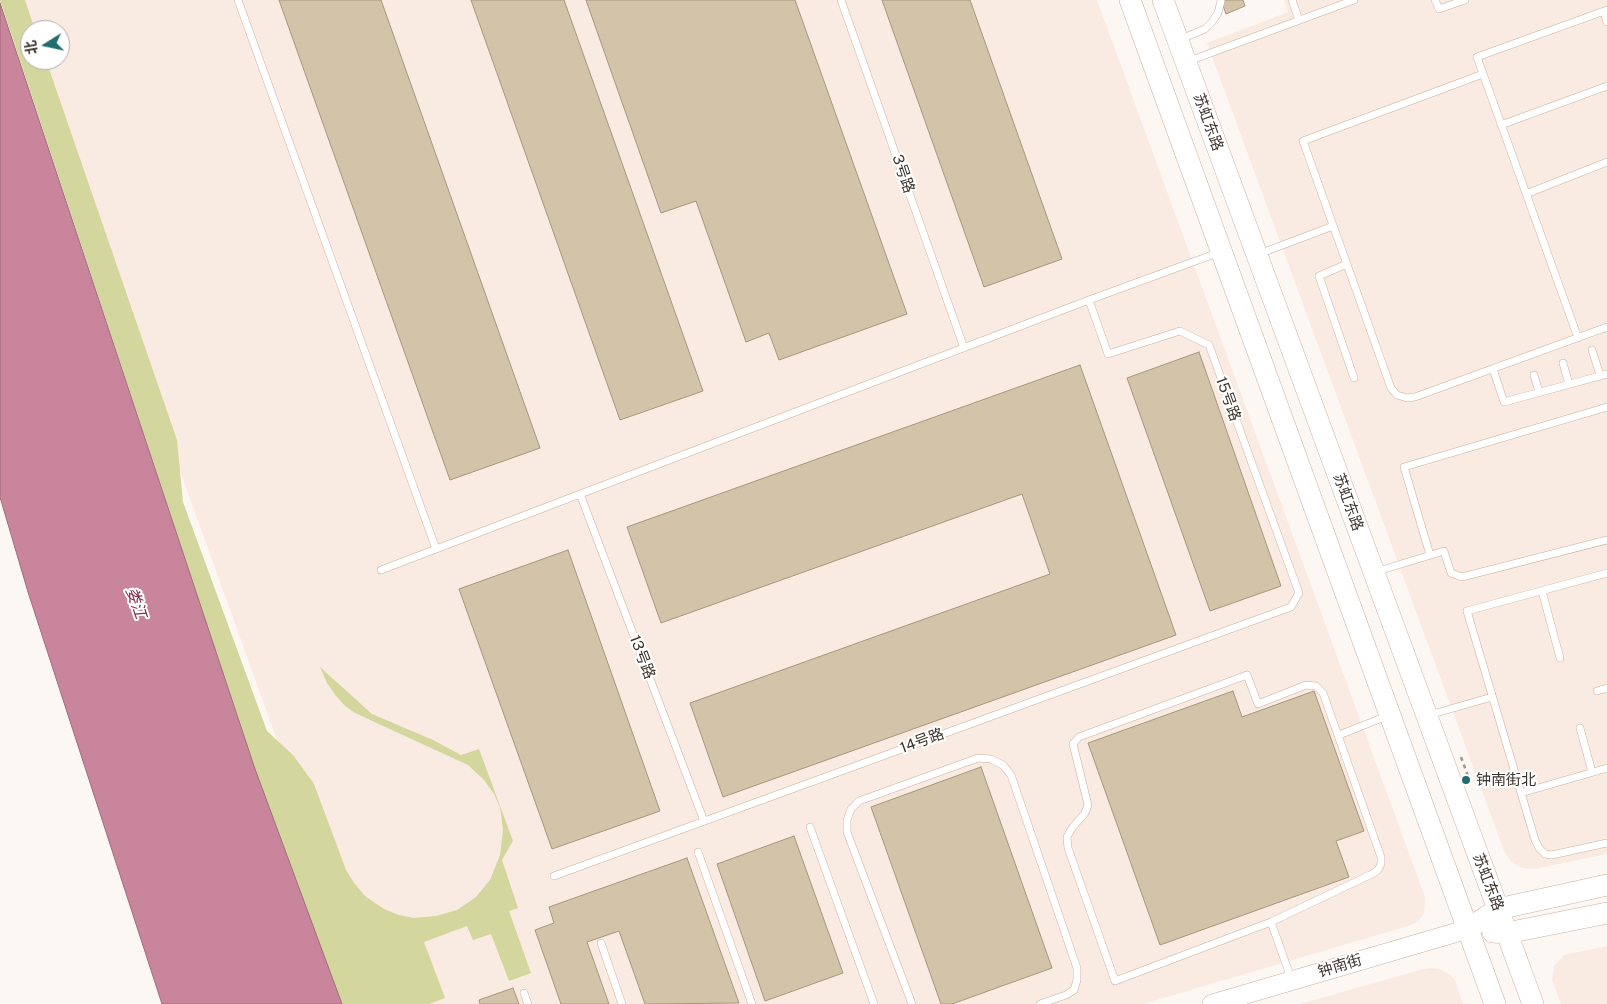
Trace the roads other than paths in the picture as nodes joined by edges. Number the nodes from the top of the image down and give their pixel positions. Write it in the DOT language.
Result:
graph roads {
  1 [pos="238,0"];
  2 [pos="841,0"];
  3 [pos="1164,0"];
  4 [pos="1292,0"];
  5 [pos="1354,0"];
  6 [pos="1435,0"];
  7 [pos="1465,0"];
  8 [pos="1221,1"];
  9 [pos="1131,5"];
  10 [pos="1605,11"];
  11 [pos="1300,20"];
  12 [pos="1607,22"];
  13 [pos="1178,40"];
  14 [pos="1186,62"];
  15 [pos="1483,74"];
  16 [pos="1607,86"];
  17 [pos="1501,125"];
  18 [pos="1607,162"];
  19 [pos="1526,194"];
  20 [pos="1334,226"];
  21 [pos="1220,252"];
  22 [pos="1257,255"];
  23 [pos="1347,264"];
  24 [pos="1089,300"];
  25 [pos="1607,327"];
  26 [pos="1578,338"];
  27 [pos="964,348"];
  28 [pos="1592,350"];
  29 [pos="1563,363"];
  30 [pos="1493,369"];
  31 [pos="1534,375"];
  32 [pos="1604,375"];
  33 [pos="1354,378"];
  34 [pos="1569,384"];
  35 [pos="1539,392"];
  36 [pos="1607,407"];
  37 [pos="580,494"];
  38 [pos="1607,540"];
  39 [pos="436,549"];
  40 [pos="1430,555"];
  41 [pos="381,570"];
  42 [pos="1374,573"];
  43 [pos="1607,573"];
  44 [pos="1542,591"];
  45 [pos="1291,607"];
  46 [pos="1560,658"];
  47 [pos="1607,688"];
  48 [pos="1597,691"];
  49 [pos="1492,697"];
  50 [pos="1390,715"];
  51 [pos="1426,716"];
  52 [pos="1580,728"];
  53 [pos="1339,735"];
  54 [pos="1607,768"];
  55 [pos="1592,772"];
  56 [pos="1521,793"];
  57 [pos="704,821"];
  58 [pos="810,827"];
  59 [pos="1607,843"];
  60 [pos="698,852"];
  61 [pos="554,876"];
  62 [pos="1607,885"];
  63 [pos="1498,909"];
  64 [pos="1607,913"];
  65 [pos="1271,922"];
  66 [pos="1468,929"];
  67 [pos="1507,933"];
  68 [pos="601,943"];
  69 [pos="1292,981"];
  70 [pos="524,993"];
  71 [pos="1066,995"];
  72 [pos="528,1004"];
  73 [pos="622,1004"];
  74 [pos="752,1004"];
  75 [pos="874,1004"];
  76 [pos="912,1004"];
  77 [pos="1040,1004"];
  78 [pos="1069,1004"];
  79 [pos="1212,1004"];
  80 [pos="1495,1004"];
  81 [pos="1532,1004"];
  1 -- 39 [label="lane"];
  2 -- 27 [label="lane, 3号路"];
  3 -- 13 [label="main road, 苏虹东路"];
  4 -- 11 [label="lane"];
  5 -- 11 [label="lane"];
  6 -- 7 [label="lane"];
  8 -- 13 [label="lane"];
  9 -- 21 [label="main road"];
  10 -- 12 [label="lane"];
  10 -- 15 [label="lane"];
  11 -- 14 [label="lane"];
  13 -- 14 [label="main road, 苏虹东路"];
  14 -- 22 [label="main road, 苏虹东路"];
  15 -- 17 [label="lane"];
  15 -- 20 [label="lane"];
  16 -- 17 [label="lane"];
  17 -- 19 [label="lane"];
  18 -- 19 [label="lane"];
  19 -- 26 [label="lane"];
  20 -- 22 [label="lane"];
  20 -- 23 [label="lane"];
  21 -- 24 [label="lane"];
  21 -- 50 [label="main road"];
  22 -- 42 [label="main road, 苏虹东路"];
  23 -- 30 [label="lane"];
  23 -- 33 [label="lane"];
  24 -- 27 [label="lane"];
  24 -- 45 [label="lane, 15号路"];
  25 -- 26 [label="lane"];
  26 -- 30 [label="lane"];
  27 -- 37 [label="lane"];
  28 -- 32 [label="lane"];
  29 -- 34 [label="lane"];
  30 -- 35 [label="lane"];
  31 -- 35 [label="lane"];
  32 -- 34 [label="lane"];
  34 -- 35 [label="lane"];
  36 -- 40 [label="lane"];
  37 -- 39 [label="lane"];
  37 -- 57 [label="lane, 13号路"];
  38 -- 40 [label="lane"];
  39 -- 41 [label="lane"];
  40 -- 42 [label="lane"];
  42 -- 51 [label="main road, 苏虹东路"];
  43 -- 44 [label="lane"];
  44 -- 46 [label="lane"];
  44 -- 49 [label="lane"];
  45 -- 57 [label="lane, 14号路"];
  47 -- 48 [label="lane"];
  49 -- 51 [label="lane"];
  49 -- 56 [label="lane"];
  50 -- 53 [label="lane"];
  50 -- 66 [label="main road"];
  51 -- 63 [label="main road, 苏虹东路"];
  52 -- 55 [label="lane"];
  53 -- 65 [label="lane"];
  53 -- 65 [label="lane"];
  54 -- 55 [label="lane"];
  55 -- 56 [label="lane"];
  56 -- 59 [label="lane"];
  57 -- 61 [label="lane, 14号路"];
  58 -- 75 [label="lane"];
  60 -- 74 [label="lane"];
  62 -- 63 [label="main road, 钟南街"];
  63 -- 66 [label="main road, 钟南街"];
  63 -- 67 [label="main road, 苏虹东路"];
  64 -- 67 [label="main road, 钟南街"];
  65 -- 69 [label="lane"];
  66 -- 67 [label="main road, 钟南街"];
  66 -- 69 [label="street, 钟南街"];
  66 -- 80 [label="main road"];
  67 -- 81 [label="main road, 苏虹东路"];
  68 -- 73 [label="lane"];
  69 -- 79 [label="street, 钟南街"];
  70 -- 72 [label="lane"];
  71 -- 76 [label="lane"];
  71 -- 77 [label="lane"];
  71 -- 78 [label="lane"];
}
